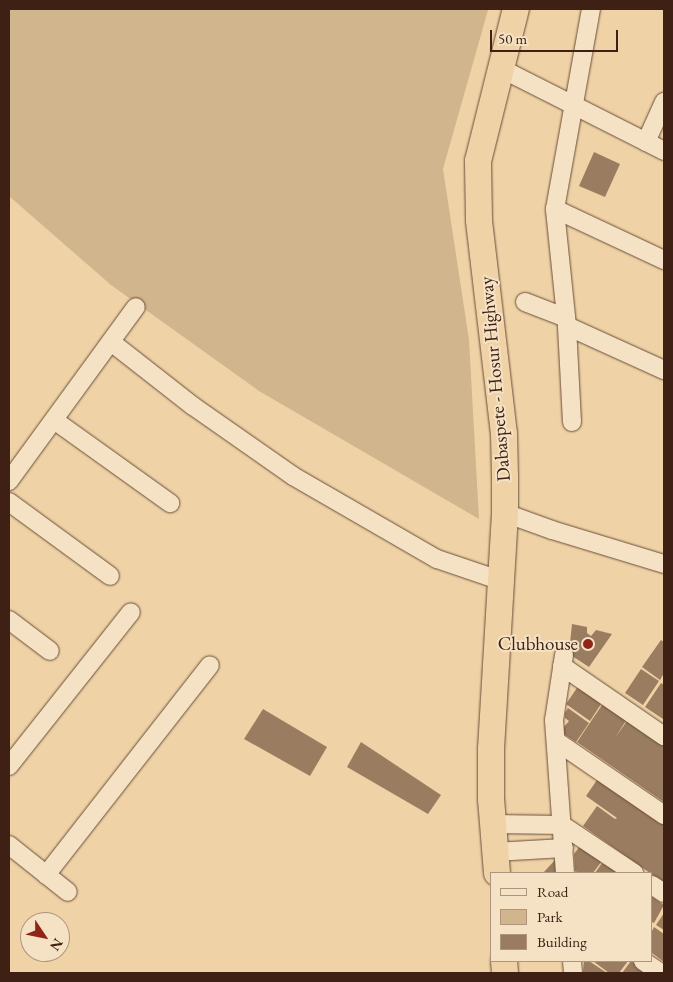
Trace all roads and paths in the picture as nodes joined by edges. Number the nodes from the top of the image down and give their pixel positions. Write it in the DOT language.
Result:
graph roads {
  1 [pos="516,9"];
  2 [pos="590,9"];
  3 [pos="500,68"];
  4 [pos="664,102"];
  5 [pos="573,103"];
  6 [pos="646,142"];
  7 [pos="664,150"];
  8 [pos="555,210"];
  9 [pos="664,260"];
  10 [pos="525,302"];
  11 [pos="136,307"];
  12 [pos="566,322"];
  13 [pos="111,342"];
  14 [pos="664,370"];
  15 [pos="54,420"];
  16 [pos="572,422"];
  17 [pos="9,481"];
  18 [pos="9,502"];
  19 [pos="170,503"];
  20 [pos="505,513"];
  21 [pos="664,564"];
  22 [pos="110,576"];
  23 [pos="502,581"];
  24 [pos="131,612"];
  25 [pos="9,620"];
  26 [pos="50,651"];
  27 [pos="210,665"];
  28 [pos="664,736"];
  29 [pos="556,741"];
  30 [pos="9,766"];
  31 [pos="664,815"];
  32 [pos="493,824"];
  33 [pos="562,825"];
  34 [pos="9,846"];
  35 [pos="564,848"];
  36 [pos="496,862"];
  37 [pos="566,872"];
  38 [pos="632,872"];
  39 [pos="46,875"];
  40 [pos="653,886"];
  41 [pos="68,892"];
  42 [pos="664,893"];
  43 [pos="644,962"];
  44 [pos="661,973"];
  1 -- 3 [label="highway, Dabaspete - Hosur Highway"];
  2 -- 5 [label="street"];
  3 -- 5 [label="street"];
  3 -- 20 [label="highway, Dabaspete - Hosur Highway"];
  4 -- 6 [label="street"];
  5 -- 6 [label="street"];
  5 -- 8 [label="street"];
  6 -- 7 [label="street"];
  8 -- 9 [label="street"];
  8 -- 12 [label="street"];
  10 -- 12 [label="street"];
  11 -- 13 [label="street"];
  12 -- 14 [label="street"];
  12 -- 16 [label="street"];
  13 -- 15 [label="street"];
  13 -- 23 [label="street"];
  15 -- 17 [label="street"];
  15 -- 19 [label="street"];
  18 -- 22 [label="street"];
  20 -- 21 [label="street"];
  20 -- 23 [label="highway, Dabaspete - Hosur Highway"];
  23 -- 32 [label="highway, Dabaspete - Hosur Highway"];
  24 -- 30 [label="street"];
  25 -- 26 [label="street"];
  27 -- 39 [label="street"];
  28 -- 29 [label="street"];
  29 -- 31 [label="street"];
  29 -- 33 [label="street"];
  32 -- 33 [label="street"];
  32 -- 36 [label="highway, Dabaspete - Hosur Highway"];
  33 -- 35 [label="street"];
  33 -- 38 [label="street"];
  34 -- 39 [label="street"];
  35 -- 36 [label="street"];
  35 -- 37 [label="street"];
  39 -- 41 [label="street"];
  40 -- 42 [label="street"];
  43 -- 44 [label="street"];
}
